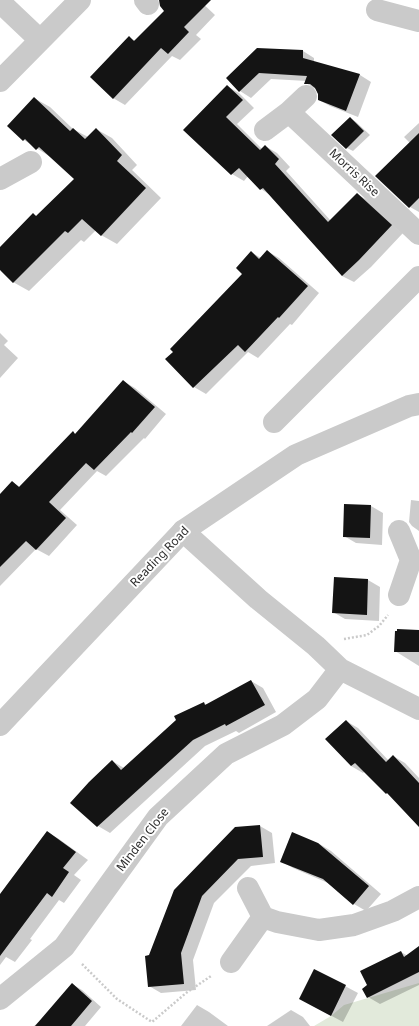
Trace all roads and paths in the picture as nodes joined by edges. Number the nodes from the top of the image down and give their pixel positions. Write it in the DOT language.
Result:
graph roads {
  1 [pos="80,0"];
  2 [pos="2,4"];
  3 [pos="377,10"];
  4 [pos="419,21"];
  5 [pos="40,40"];
  6 [pos="0,81"];
  7 [pos="306,96"];
  8 [pos="289,112"];
  9 [pos="265,130"];
  10 [pos="31,162"];
  11 [pos="0,179"];
  12 [pos="419,234"];
  13 [pos="419,277"];
  14 [pos="419,404"];
  15 [pos="274,422"];
  16 [pos="183,530"];
  17 [pos="399,531"];
  18 [pos="415,560"];
  19 [pos="399,595"];
  20 [pos="316,646"];
  21 [pos="340,670"];
  22 [pos="419,708"];
  23 [pos="0,725"];
  24 [pos="248,888"];
  25 [pos="419,897"];
  26 [pos="263,916"];
  27 [pos="64,947"];
  28 [pos="230,962"];
  29 [pos="0,999"];
  1 -- 5 [label="street"];
  2 -- 5 [label="street"];
  3 -- 4 [label="street"];
  5 -- 6 [label="street"];
  7 -- 8 [label="street"];
  8 -- 9 [label="street"];
  8 -- 12 [label="street, Morris Rise"];
  10 -- 11 [label="street"];
  13 -- 15 [label="street"];
  14 -- 16 [label="street, Reading Road"];
  16 -- 20 [label="street"];
  16 -- 23 [label="street, Reading Road"];
  17 -- 18 [label="street"];
  18 -- 19 [label="street"];
  19 -- 20 [label="path"];
  20 -- 21 [label="street"];
  21 -- 22 [label="street"];
  21 -- 27 [label="street, Minden Close"];
  24 -- 26 [label="street"];
  25 -- 26 [label="street"];
  26 -- 28 [label="street"];
  27 -- 28 [label="path"];
  27 -- 29 [label="street, Minden Close"];
}
